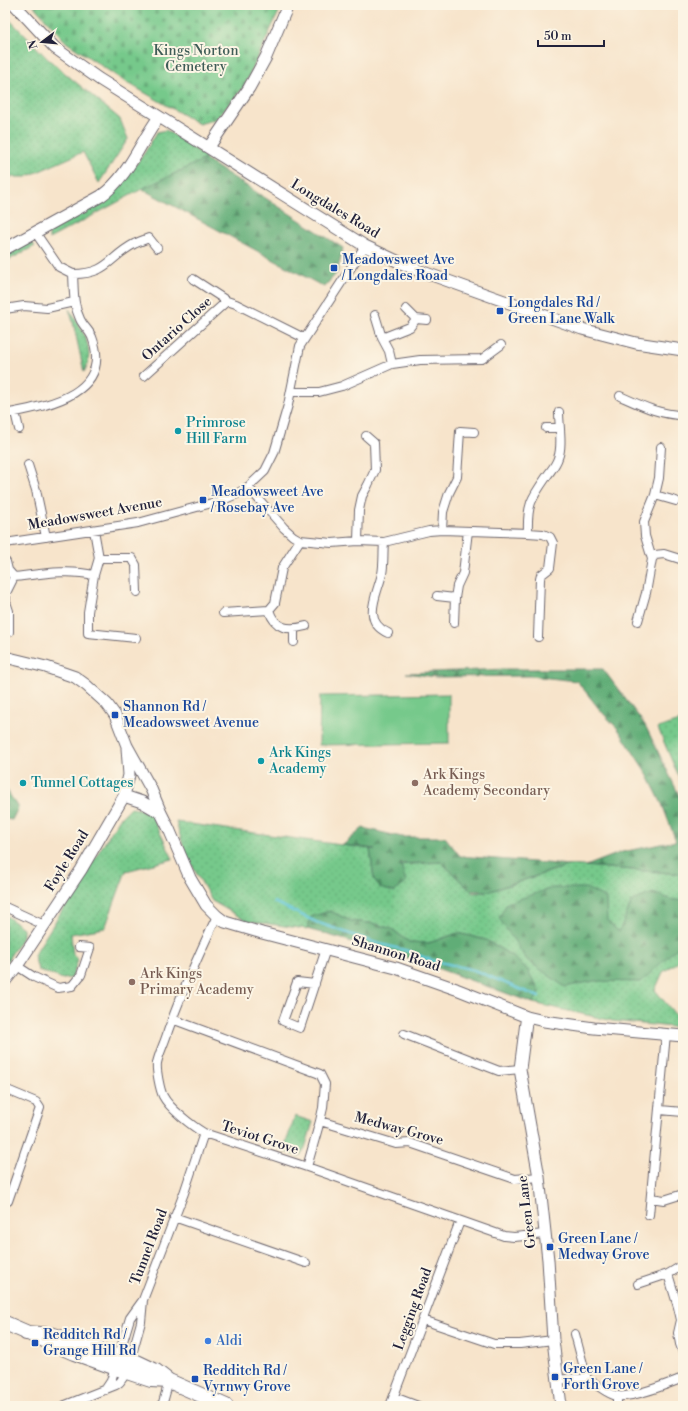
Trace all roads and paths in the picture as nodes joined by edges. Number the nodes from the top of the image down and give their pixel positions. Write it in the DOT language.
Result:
graph roads {
  1 [pos="15,5"];
  2 [pos="288,5"];
  3 [pos="159,117"];
  4 [pos="209,147"];
  5 [pos="35,232"];
  6 [pos="365,246"];
  7 [pos="158,248"];
  8 [pos="5,249"];
  9 [pos="73,274"];
  10 [pos="193,279"];
  11 [pos="227,301"];
  12 [pos="74,302"];
  13 [pos="5,309"];
  14 [pos="406,309"];
  15 [pos="375,315"];
  16 [pos="416,320"];
  17 [pos="426,320"];
  18 [pos="304,338"];
  19 [pos="382,338"];
  20 [pos="500,345"];
  21 [pos="683,350"];
  22 [pos="392,364"];
  23 [pos="144,376"];
  24 [pos="291,392"];
  25 [pos="620,396"];
  26 [pos="15,412"];
  27 [pos="559,412"];
  28 [pos="5,414"];
  29 [pos="683,415"];
  30 [pos="546,428"];
  31 [pos="559,428"];
  32 [pos="19,430"];
  33 [pos="474,432"];
  34 [pos="366,436"];
  35 [pos="661,447"];
  36 [pos="28,465"];
  37 [pos="248,487"];
  38 [pos="655,495"];
  39 [pos="676,502"];
  40 [pos="94,530"];
  41 [pos="442,530"];
  42 [pos="468,531"];
  43 [pos="528,533"];
  44 [pos="46,537"];
  45 [pos="300,540"];
  46 [pos="358,542"];
  47 [pos="384,542"];
  48 [pos="5,543"];
  49 [pos="99,558"];
  50 [pos="652,559"];
  51 [pos="683,560"];
  52 [pos="6,562"];
  53 [pos="94,575"];
  54 [pos="14,577"];
  55 [pos="137,592"];
  56 [pos="437,596"];
  57 [pos="455,598"];
  58 [pos="269,610"];
  59 [pos="223,613"];
  60 [pos="638,621"];
  61 [pos="454,623"];
  62 [pos="306,626"];
  63 [pos="294,629"];
  64 [pos="9,632"];
  65 [pos="388,633"];
  66 [pos="538,637"];
  67 [pos="136,638"];
  68 [pos="294,642"];
  69 [pos="5,657"];
  70 [pos="127,746"];
  71 [pos="129,775"];
  72 [pos="145,776"];
  73 [pos="151,789"];
  74 [pos="124,796"];
  75 [pos="148,805"];
  76 [pos="161,814"];
  77 [pos="5,906"];
  78 [pos="217,916"];
  79 [pos="44,925"];
  80 [pos="79,947"];
  81 [pos="326,949"];
  82 [pos="17,966"];
  83 [pos="5,981"];
  84 [pos="314,984"];
  85 [pos="527,1017"];
  86 [pos="172,1019"];
  87 [pos="404,1034"];
  88 [pos="666,1034"];
  89 [pos="683,1036"];
  90 [pos="520,1069"];
  91 [pos="5,1089"];
  92 [pos="660,1110"];
  93 [pos="683,1112"];
  94 [pos="320,1121"];
  95 [pos="204,1133"];
  96 [pos="306,1167"];
  97 [pos="539,1177"];
  98 [pos="683,1194"];
  99 [pos="651,1198"];
  100 [pos="6,1200"];
  101 [pos="649,1215"];
  102 [pos="174,1217"];
  103 [pos="460,1221"];
  104 [pos="545,1234"];
  105 [pos="306,1263"];
  106 [pos="683,1265"];
  107 [pos="668,1274"];
  108 [pos="638,1284"];
  109 [pos="143,1300"];
  110 [pos="423,1320"];
  111 [pos="5,1323"];
  112 [pos="575,1334"];
  113 [pos="553,1340"];
  114 [pos="683,1352"];
  115 [pos="122,1364"];
  116 [pos="683,1378"];
  117 [pos="587,1379"];
  118 [pos="558,1380"];
  119 [pos="169,1381"];
  120 [pos="105,1390"];
  121 [pos="617,1396"];
  122 [pos="394,1397"];
  123 [pos="63,1406"];
  124 [pos="162,1406"];
  125 [pos="226,1406"];
  126 [pos="390,1406"];
  127 [pos="418,1406"];
  128 [pos="561,1406"];
  129 [pos="617,1406"];
  1 -- 3 [label="street, Longdales Road"];
  2 -- 4 [label="street"];
  3 -- 4 [label="street, Longdales Road"];
  3 -- 5 [label="street"];
  4 -- 6 [label="street, Longdales Road"];
  5 -- 8 [label="street"];
  5 -- 9 [label="street"];
  6 -- 18 [label="street, Meadowsweet Avenue"];
  6 -- 21 [label="street, Longdales Road"];
  7 -- 9 [label="street"];
  9 -- 12 [label="street"];
  10 -- 11 [label="street"];
  11 -- 18 [label="street"];
  11 -- 23 [label="street, Ontario Close"];
  12 -- 13 [label="street"];
  12 -- 26 [label="street"];
  14 -- 16 [label="street"];
  15 -- 19 [label="street"];
  16 -- 17 [label="street"];
  16 -- 19 [label="street"];
  18 -- 24 [label="street, Meadowsweet Avenue"];
  19 -- 22 [label="street"];
  20 -- 22 [label="street"];
  22 -- 24 [label="street"];
  24 -- 37 [label="street, Meadowsweet Avenue"];
  25 -- 29 [label="street"];
  26 -- 28 [label="street"];
  26 -- 32 [label="street"];
  27 -- 31 [label="street"];
  30 -- 31 [label="street"];
  31 -- 43 [label="street"];
  33 -- 41 [label="street"];
  34 -- 46 [label="street"];
  35 -- 38 [label="street"];
  36 -- 44 [label="street"];
  37 -- 40 [label="street, Meadowsweet Avenue"];
  37 -- 45 [label="street"];
  38 -- 39 [label="street"];
  38 -- 50 [label="street"];
  40 -- 44 [label="street, Meadowsweet Avenue"];
  40 -- 49 [label="street"];
  41 -- 42 [label="street"];
  41 -- 47 [label="street"];
  42 -- 43 [label="street"];
  42 -- 57 [label="street"];
  43 -- 66 [label="street"];
  44 -- 48 [label="street, Meadowsweet Avenue"];
  45 -- 46 [label="street"];
  45 -- 58 [label="street"];
  46 -- 47 [label="street"];
  47 -- 65 [label="street"];
  49 -- 53 [label="street"];
  49 -- 55 [label="street"];
  50 -- 51 [label="street"];
  50 -- 60 [label="street"];
  52 -- 54 [label="street"];
  53 -- 54 [label="street"];
  53 -- 67 [label="street"];
  54 -- 64 [label="street"];
  56 -- 57 [label="street"];
  57 -- 61 [label="street"];
  58 -- 59 [label="street"];
  58 -- 63 [label="street"];
  62 -- 63 [label="street"];
  63 -- 68 [label="street"];
  69 -- 70 [label="street, Shannon Road"];
  70 -- 71 [label="street, Foyle Road"];
  70 -- 72 [label="street, Shannon Road"];
  71 -- 72 [label="street"];
  71 -- 74 [label="street, Foyle Road"];
  72 -- 73 [label="street, Shannon Road"];
  73 -- 75 [label="street"];
  73 -- 76 [label="street, Shannon Road"];
  74 -- 75 [label="street, Shannon Road"];
  74 -- 79 [label="street, Foyle Road"];
  75 -- 76 [label="street, Shannon Road"];
  76 -- 78 [label="street, Shannon Road"];
  77 -- 79 [label="street"];
  78 -- 81 [label="street, Shannon Road"];
  78 -- 86 [label="street, Teviot Grove"];
  79 -- 82 [label="street, Foyle Road"];
  80 -- 82 [label="street"];
  81 -- 84 [label="street"];
  81 -- 85 [label="street, Shannon Road"];
  82 -- 83 [label="street, Foyle Road"];
  84 -- 84 [label="street"];
  85 -- 88 [label="street, Shannon Road"];
  85 -- 90 [label="street, Green Lane"];
  86 -- 94 [label="street"];
  86 -- 95 [label="street, Teviot Grove"];
  87 -- 90 [label="street"];
  88 -- 89 [label="street, Shannon Road"];
  88 -- 92 [label="street"];
  90 -- 97 [label="street, Green Lane"];
  91 -- 100 [label="street"];
  92 -- 93 [label="street"];
  92 -- 99 [label="street"];
  94 -- 96 [label="street"];
  94 -- 97 [label="street, Medway Grove"];
  95 -- 96 [label="street, Teviot Grove"];
  95 -- 102 [label="street, Tunnel Road"];
  96 -- 103 [label="street, Teviot Grove"];
  97 -- 104 [label="street, Green Lane"];
  98 -- 99 [label="street"];
  99 -- 101 [label="street"];
  102 -- 105 [label="street"];
  102 -- 109 [label="street, Tunnel Road"];
  103 -- 104 [label="street, Teviot Grove"];
  103 -- 110 [label="street, Legging Road"];
  104 -- 113 [label="street, Green Lane"];
  106 -- 107 [label="street"];
  107 -- 108 [label="street"];
  107 -- 114 [label="street"];
  109 -- 115 [label="street, Tunnel Road"];
  109 -- 115 [label="street"];
  110 -- 113 [label="street"];
  110 -- 122 [label="street, Legging Road"];
  111 -- 115 [label="highway"];
  112 -- 117 [label="street"];
  113 -- 118 [label="street, Green Lane"];
  115 -- 119 [label="highway"];
  115 -- 120 [label="street"];
  115 -- 120 [label="street"];
  116 -- 121 [label="street"];
  117 -- 118 [label="street"];
  117 -- 121 [label="street"];
  118 -- 128 [label="street, Green Lane"];
  119 -- 124 [label="street"];
  119 -- 125 [label="highway"];
  120 -- 123 [label="street"];
  121 -- 129 [label="street"];
  122 -- 126 [label="street, Legging Road"];
  122 -- 127 [label="street"];
}
